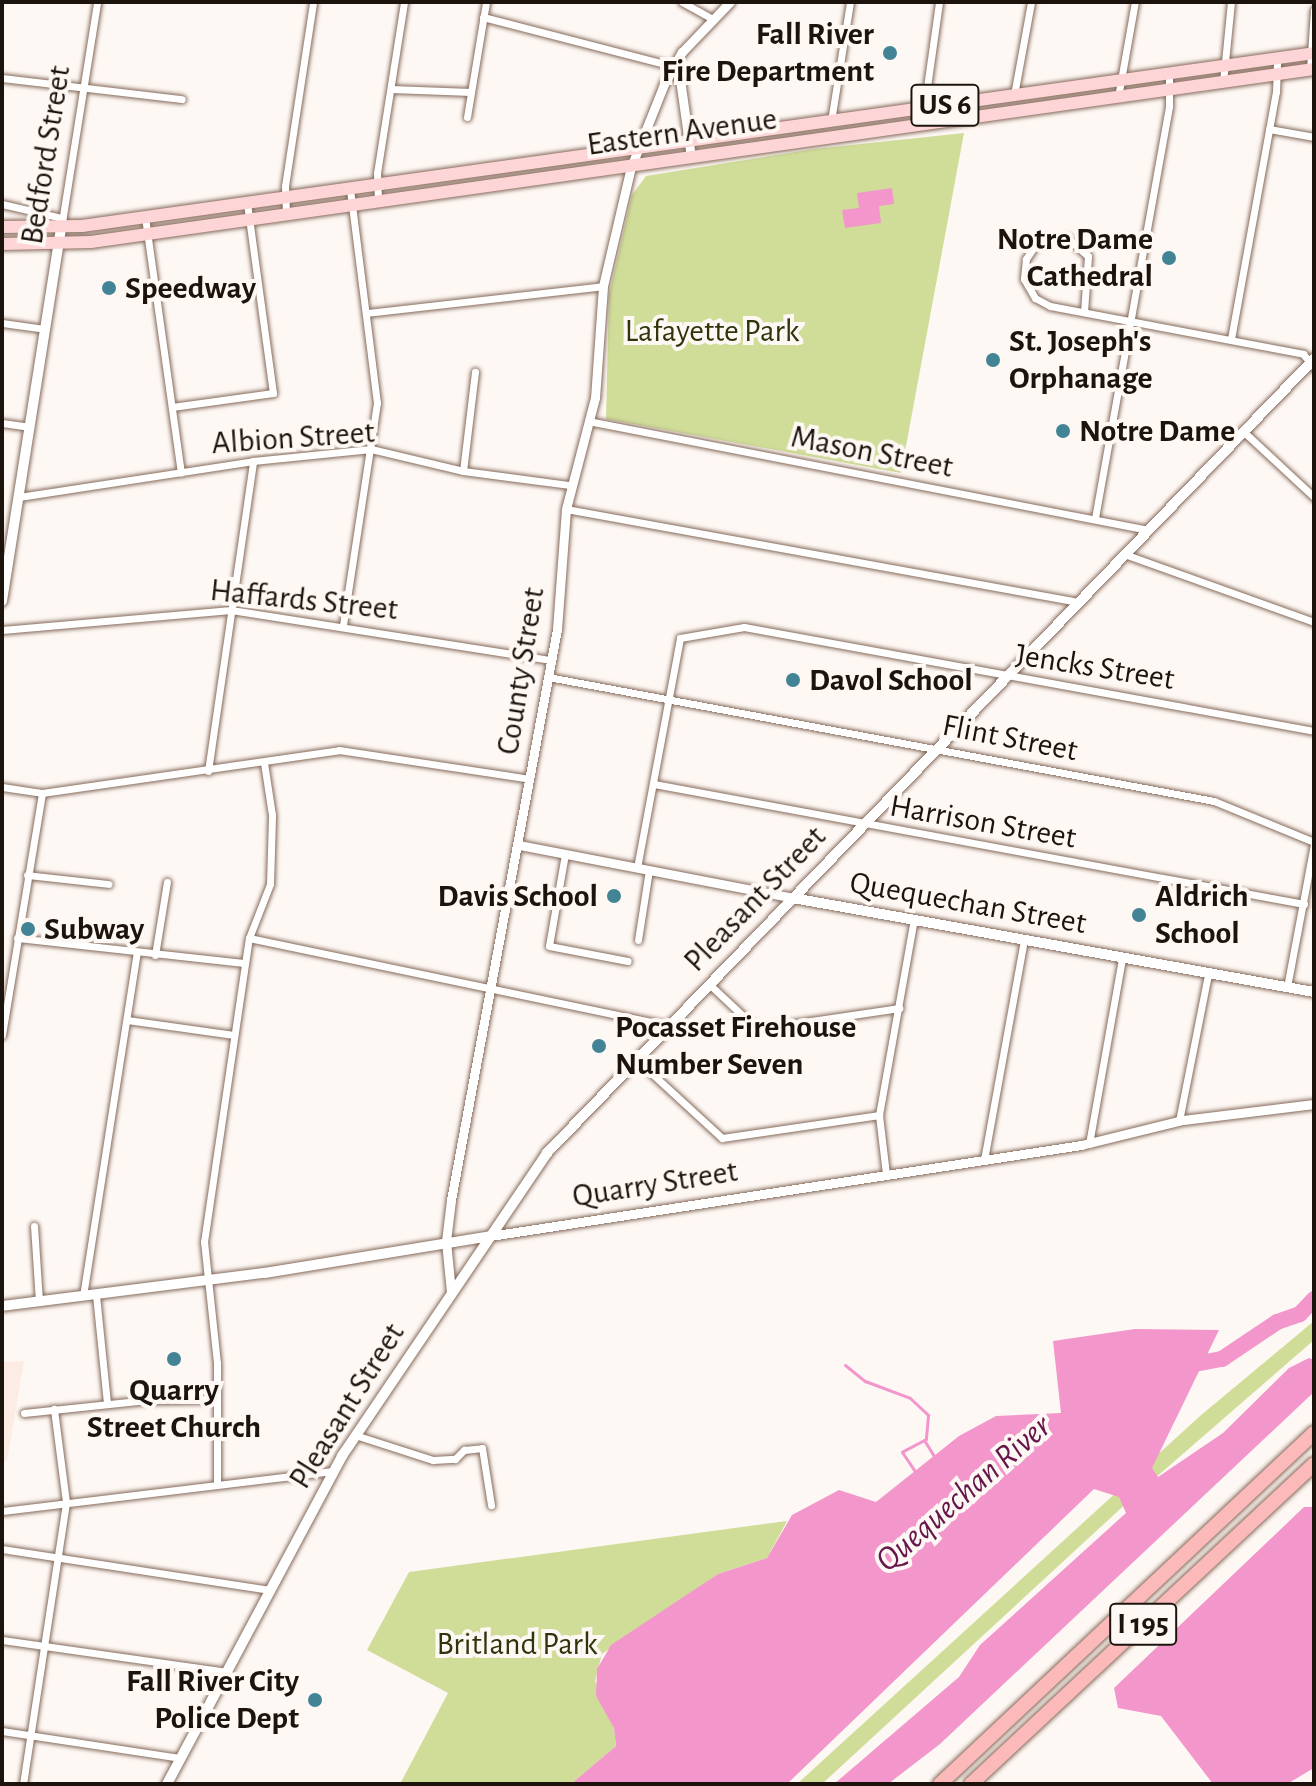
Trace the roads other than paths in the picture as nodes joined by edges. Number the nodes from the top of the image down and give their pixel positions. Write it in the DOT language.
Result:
graph roads {
  1 [pos="97,2"];
  2 [pos="313,2"];
  3 [pos="404,2"];
  4 [pos="486,2"];
  5 [pos="682,2"];
  6 [pos="730,2"];
  7 [pos="850,2"];
  8 [pos="939,2"];
  9 [pos="1031,2"];
  10 [pos="1135,2"];
  11 [pos="1231,2"];
  12 [pos="1314,10"];
  13 [pos="483,17"];
  14 [pos="713,19"];
  15 [pos="1311,53"];
  16 [pos="1277,58"];
  17 [pos="672,66"];
  18 [pos="1222,66"];
  19 [pos="1312,69"];
  20 [pos="1169,73"];
  21 [pos="1278,74"];
  22 [pos="2,78"];
  23 [pos="1121,80"];
  24 [pos="1223,82"];
  25 [pos="391,89"];
  26 [pos="1170,90"];
  27 [pos="82,91"];
  28 [pos="471,92"];
  29 [pos="1014,95"];
  30 [pos="1118,97"];
  31 [pos="182,99"];
  32 [pos="924,108"];
  33 [pos="467,117"];
  34 [pos="831,121"];
  35 [pos="1269,129"];
  36 [pos="1314,137"];
  37 [pos="689,141"];
  38 [pos="637,148"];
  39 [pos="691,157"];
  40 [pos="631,167"];
  41 [pos="377,184"];
  42 [pos="350,188"];
  43 [pos="285,197"];
  44 [pos="378,201"];
  45 [pos="247,203"];
  46 [pos="2,204"];
  47 [pos="352,205"];
  48 [pos="286,214"];
  49 [pos="145,217"];
  50 [pos="249,220"];
  51 [pos="61,223"];
  52 [pos="2,227"];
  53 [pos="147,234"];
  54 [pos="2,244"];
  55 [pos="58,246"];
  56 [pos="603,286"];
  57 [pos="1084,312"];
  58 [pos="367,313"];
  59 [pos="1130,320"];
  60 [pos="2,323"];
  61 [pos="45,329"];
  62 [pos="1231,339"];
  63 [pos="1313,363"];
  64 [pos="475,372"];
  65 [pos="172,407"];
  66 [pos="588,421"];
  67 [pos="2,423"];
  68 [pos="29,427"];
  69 [pos="1244,432"];
  70 [pos="371,449"];
  71 [pos="253,461"];
  72 [pos="463,471"];
  73 [pos="181,472"];
  74 [pos="570,485"];
  75 [pos="19,497"];
  76 [pos="1314,497"];
  77 [pos="566,509"];
  78 [pos="1095,518"];
  79 [pos="1148,530"];
  80 [pos="8,531"];
  81 [pos="1124,554"];
  82 [pos="2,601"];
  83 [pos="1078,602"];
  84 [pos="231,610"];
  85 [pos="1314,622"];
  86 [pos="343,625"];
  87 [pos="2,630"];
  88 [pos="551,660"];
  89 [pos="548,677"];
  90 [pos="1006,677"];
  91 [pos="670,700"];
  92 [pos="1314,731"];
  93 [pos="937,748"];
  94 [pos="264,763"];
  95 [pos="208,771"];
  96 [pos="530,779"];
  97 [pos="654,784"];
  98 [pos="2,787"];
  99 [pos="42,793"];
  100 [pos="862,825"];
  101 [pos="1314,843"];
  102 [pos="519,845"];
  103 [pos="565,854"];
  104 [pos="637,868"];
  105 [pos="649,870"];
  106 [pos="27,875"];
  107 [pos="167,882"];
  108 [pos="109,884"];
  109 [pos="793,898"];
  110 [pos="1304,904"];
  111 [pos="914,919"];
  112 [pos="17,938"];
  113 [pos="249,938"];
  114 [pos="638,940"];
  115 [pos="1024,940"];
  116 [pos="137,953"];
  117 [pos="155,955"];
  118 [pos="1122,958"];
  119 [pos="628,961"];
  120 [pos="245,963"];
  121 [pos="1208,974"];
  122 [pos="709,984"];
  123 [pos="1287,987"];
  124 [pos="493,990"];
  125 [pos="1314,992"];
  126 [pos="899,1008"];
  127 [pos="127,1020"];
  128 [pos="669,1026"];
  129 [pos="2,1035"];
  130 [pos="234,1035"];
  131 [pos="636,1059"];
  132 [pos="1314,1104"];
  133 [pos="879,1115"];
  134 [pos="1179,1121"];
  135 [pos="1089,1144"];
  136 [pos="984,1160"];
  137 [pos="886,1174"];
  138 [pos="34,1226"];
  139 [pos="490,1236"];
  140 [pos="446,1241"];
  141 [pos="208,1281"];
  142 [pos="451,1292"];
  143 [pos="96,1295"];
  144 [pos="83,1296"];
  145 [pos="39,1302"];
  146 [pos="2,1306"];
  147 [pos="217,1399"];
  148 [pos="107,1403"];
  149 [pos="54,1409"];
  150 [pos="24,1413"];
  151 [pos="1314,1433"];
  152 [pos="355,1435"];
  153 [pos="1314,1464"];
  154 [pos="334,1471"];
  155 [pos="217,1484"];
  156 [pos="66,1502"];
  157 [pos="491,1505"];
  158 [pos="2,1511"];
  159 [pos="2,1549"];
  160 [pos="58,1556"];
  161 [pos="270,1590"];
  162 [pos="2,1640"];
  163 [pos="44,1646"];
  164 [pos="226,1672"];
  165 [pos="2,1731"];
  166 [pos="32,1735"];
  167 [pos="181,1758"];
  168 [pos="23,1784"];
  169 [pos="167,1784"];
  170 [pos="940,1784"];
  171 [pos="971,1784"];
  1 -- 27 [label="street, Bedford Street"];
  2 -- 43 [label="street"];
  3 -- 25 [label="street"];
  4 -- 13 [label="street"];
  5 -- 14 [label="street"];
  6 -- 14 [label="street, County Street"];
  7 -- 34 [label="street"];
  8 -- 32 [label="street"];
  9 -- 29 [label="street"];
  10 -- 23 [label="street"];
  11 -- 18 [label="street"];
  12 -- 15 [label="street"];
  13 -- 17 [label="street"];
  13 -- 28 [label="street"];
  14 -- 17 [label="street, County Street"];
  15 -- 16 [label="main road, Eastern Avenue / US 6"];
  15 -- 19 [label="street"];
  16 -- 18 [label="main road, Eastern Avenue / US 6"];
  16 -- 21 [label="street"];
  17 -- 37 [label="street"];
  17 -- 38 [label="street, County Street"];
  18 -- 20 [label="main road, Eastern Avenue / US 6"];
  18 -- 24 [label="street"];
  19 -- 21 [label="main road, Eastern Avenue / US 6"];
  20 -- 23 [label="main road, Eastern Avenue / US 6"];
  20 -- 26 [label="street"];
  21 -- 24 [label="main road, Eastern Avenue / US 6"];
  21 -- 35 [label="street"];
  22 -- 27 [label="street"];
  23 -- 29 [label="main road, Eastern Avenue / US 6"];
  23 -- 30 [label="street"];
  24 -- 26 [label="main road, Eastern Avenue / US 6"];
  25 -- 28 [label="street"];
  25 -- 41 [label="street"];
  26 -- 30 [label="main road, Eastern Avenue / US 6"];
  26 -- 59 [label="street"];
  27 -- 31 [label="street"];
  27 -- 51 [label="street, Bedford Street"];
  28 -- 33 [label="street"];
  29 -- 32 [label="main road, Eastern Avenue / US 6"];
  30 -- 39 [label="main road, Eastern Avenue / US 6"];
  32 -- 34 [label="main road, Eastern Avenue / US 6"];
  34 -- 37 [label="main road, Eastern Avenue / US 6"];
  35 -- 36 [label="street"];
  35 -- 62 [label="street"];
  37 -- 38 [label="main road, Eastern Avenue / US 6"];
  37 -- 39 [label="street"];
  38 -- 40 [label="street, County Street"];
  38 -- 41 [label="main road, Eastern Avenue / US 6"];
  39 -- 40 [label="main road, Eastern Avenue / US 6"];
  40 -- 44 [label="main road, Eastern Avenue / US 6"];
  40 -- 56 [label="street, County Street"];
  41 -- 42 [label="main road, Eastern Avenue / US 6"];
  41 -- 44 [label="street"];
  42 -- 43 [label="main road, Eastern Avenue / US 6"];
  42 -- 47 [label="street"];
  43 -- 45 [label="main road, Eastern Avenue / US 6"];
  43 -- 48 [label="street"];
  44 -- 47 [label="main road, Eastern Avenue / US 6"];
  45 -- 49 [label="main road, Eastern Avenue / US 6"];
  45 -- 50 [label="street"];
  46 -- 51 [label="street"];
  47 -- 48 [label="main road, Eastern Avenue / US 6"];
  47 -- 58 [label="street"];
  48 -- 50 [label="main road, Eastern Avenue / US 6"];
  49 -- 51 [label="main road, Eastern Avenue / US 6"];
  49 -- 53 [label="street"];
  50 -- 53 [label="main road, Eastern Avenue / US 6"];
  50 -- 65 [label="street"];
  51 -- 52 [label="main road, US 6"];
  51 -- 55 [label="main road, Bedford Street"];
  53 -- 55 [label="main road, Eastern Avenue / US 6"];
  53 -- 65 [label="street"];
  54 -- 55 [label="main road, US 6"];
  55 -- 61 [label="main road, Bedford Street"];
  56 -- 58 [label="street"];
  56 -- 66 [label="street, County Street"];
  57 -- 57 [label="street"];
  57 -- 59 [label="street"];
  58 -- 70 [label="street"];
  59 -- 62 [label="street"];
  59 -- 78 [label="street"];
  60 -- 61 [label="street"];
  61 -- 68 [label="main road, Bedford Street"];
  62 -- 63 [label="street"];
  63 -- 69 [label="main road, Pleasant Street"];
  64 -- 72 [label="street"];
  65 -- 73 [label="street"];
  66 -- 74 [label="street, County Street"];
  66 -- 78 [label="street, Mason Street"];
  67 -- 68 [label="street"];
  68 -- 75 [label="main road, Bedford Street"];
  69 -- 76 [label="street"];
  69 -- 79 [label="main road, Pleasant Street"];
  70 -- 71 [label="street, Albion Street"];
  70 -- 72 [label="street, Albion Street"];
  70 -- 86 [label="street"];
  71 -- 73 [label="street, Albion Street"];
  71 -- 84 [label="street"];
  72 -- 74 [label="street, Albion Street"];
  73 -- 75 [label="street, Albion Street"];
  74 -- 77 [label="street, County Street"];
  75 -- 80 [label="main road, Bedford Street"];
  77 -- 83 [label="street"];
  77 -- 88 [label="street, County Street"];
  78 -- 79 [label="street, Mason Street"];
  79 -- 81 [label="main road, Pleasant Street"];
  80 -- 82 [label="main road, Bedford Street"];
  81 -- 83 [label="main road, Pleasant Street"];
  81 -- 85 [label="street"];
  83 -- 90 [label="main road, Pleasant Street"];
  84 -- 86 [label="street, Haffards Street"];
  84 -- 87 [label="street, Haffards Street"];
  84 -- 95 [label="street"];
  86 -- 88 [label="street, Haffards Street"];
  88 -- 89 [label="street, County Street"];
  89 -- 91 [label="street, Flint Street"];
  89 -- 96 [label="street, County Street"];
  90 -- 91 [label="street, Jencks Street"];
  90 -- 92 [label="street, Jencks Street"];
  90 -- 93 [label="main road, Pleasant Street"];
  91 -- 93 [label="street, Flint Street"];
  91 -- 97 [label="street"];
  93 -- 100 [label="main road, Pleasant Street"];
  93 -- 101 [label="street, Flint Street"];
  94 -- 95 [label="street"];
  94 -- 96 [label="street"];
  94 -- 113 [label="street"];
  95 -- 99 [label="street"];
  96 -- 102 [label="street, County Street"];
  97 -- 100 [label="street, Harrison Street"];
  97 -- 104 [label="street"];
  98 -- 99 [label="street"];
  99 -- 106 [label="street"];
  100 -- 109 [label="main road, Pleasant Street"];
  100 -- 110 [label="street, Harrison Street"];
  101 -- 110 [label="street"];
  102 -- 103 [label="street, Quequechan Street"];
  102 -- 124 [label="street, County Street"];
  103 -- 104 [label="street, Quequechan Street"];
  103 -- 119 [label="street"];
  104 -- 105 [label="street, Quequechan Street"];
  105 -- 109 [label="street, Quequechan Street"];
  105 -- 114 [label="street"];
  106 -- 108 [label="street"];
  106 -- 112 [label="street"];
  107 -- 117 [label="street"];
  109 -- 111 [label="main road, Quequechan Street"];
  109 -- 122 [label="main road, Pleasant Street"];
  110 -- 123 [label="street"];
  111 -- 115 [label="main road, Quequechan Street"];
  111 -- 126 [label="street"];
  112 -- 116 [label="street"];
  112 -- 129 [label="street"];
  113 -- 120 [label="street"];
  113 -- 124 [label="street"];
  115 -- 118 [label="main road, Quequechan Street"];
  115 -- 136 [label="street"];
  116 -- 117 [label="street"];
  116 -- 127 [label="street"];
  117 -- 120 [label="street"];
  118 -- 121 [label="main road, Quequechan Street"];
  118 -- 135 [label="street"];
  120 -- 130 [label="street"];
  121 -- 123 [label="main road, Quequechan Street"];
  121 -- 134 [label="street"];
  122 -- 126 [label="street"];
  122 -- 128 [label="main road, Pleasant Street"];
  123 -- 125 [label="main road, Quequechan Street"];
  124 -- 128 [label="street"];
  124 -- 140 [label="street, County Street"];
  126 -- 133 [label="street"];
  127 -- 130 [label="street"];
  127 -- 144 [label="street"];
  128 -- 131 [label="main road, Pleasant Street"];
  130 -- 141 [label="street"];
  131 -- 133 [label="street"];
  131 -- 139 [label="main road, Pleasant Street"];
  132 -- 134 [label="street, Quarry Street"];
  133 -- 137 [label="street"];
  134 -- 135 [label="street, Quarry Street"];
  135 -- 136 [label="street, Quarry Street"];
  136 -- 137 [label="street, Quarry Street"];
  137 -- 139 [label="street, Quarry Street"];
  138 -- 145 [label="street"];
  139 -- 140 [label="main road, Quarry Street"];
  139 -- 142 [label="main road, Pleasant Street"];
  140 -- 141 [label="main road, Quarry Street"];
  140 -- 142 [label="street, County Street"];
  141 -- 143 [label="main road, Quarry Street"];
  141 -- 147 [label="street"];
  142 -- 152 [label="main road, Pleasant Street"];
  143 -- 144 [label="main road, Quarry Street"];
  143 -- 148 [label="street"];
  144 -- 145 [label="main road, Quarry Street"];
  145 -- 146 [label="main road, Quarry Street"];
  147 -- 148 [label="street"];
  147 -- 155 [label="street"];
  148 -- 149 [label="street"];
  149 -- 150 [label="street"];
  149 -- 156 [label="street"];
  151 -- 170 [label="highway, I 195"];
  152 -- 154 [label="main road, Pleasant Street"];
  152 -- 157 [label="street"];
  153 -- 171 [label="highway, I 195"];
  154 -- 155 [label="street"];
  154 -- 161 [label="main road, Pleasant Street"];
  155 -- 156 [label="street"];
  156 -- 158 [label="street"];
  156 -- 160 [label="street"];
  159 -- 160 [label="street"];
  160 -- 161 [label="street"];
  160 -- 163 [label="street"];
  161 -- 164 [label="main road, Pleasant Street"];
  162 -- 163 [label="street"];
  163 -- 164 [label="street"];
  163 -- 166 [label="street"];
  164 -- 167 [label="main road, Pleasant Street"];
  165 -- 166 [label="street"];
  166 -- 167 [label="street"];
  166 -- 168 [label="street"];
  167 -- 169 [label="main road, Pleasant Street"];
}
